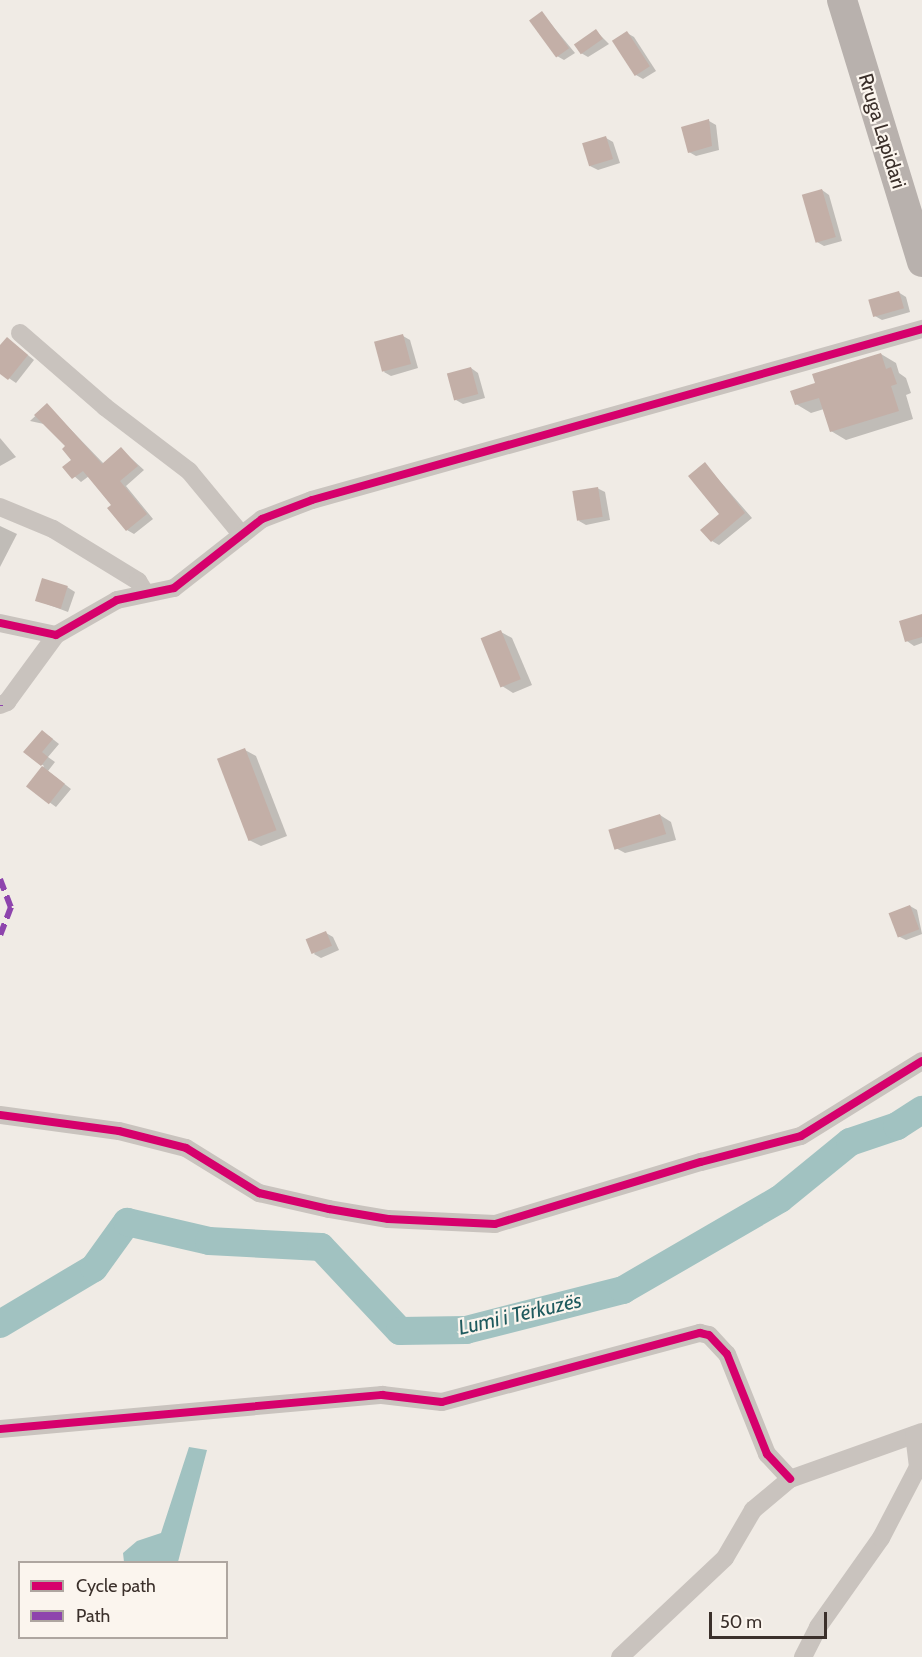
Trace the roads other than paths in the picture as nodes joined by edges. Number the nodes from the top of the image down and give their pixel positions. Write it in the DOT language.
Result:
graph roads {
  1 [pos="842,0"];
  2 [pos="919,243"];
  3 [pos="922,329"];
  4 [pos="20,333"];
  5 [pos="0,507"];
  6 [pos="242,535"];
  7 [pos="145,592"];
  8 [pos="0,623"];
  9 [pos="56,635"];
  10 [pos="0,705"];
  11 [pos="922,1061"];
  12 [pos="0,1115"];
  13 [pos="0,1429"];
  14 [pos="918,1433"];
  15 [pos="790,1479"];
  16 [pos="620,1657"];
  17 [pos="803,1657"];
  1 -- 2 [label="main road, Rruga Lapidari"];
  3 -- 6 [label="street"];
  4 -- 6 [label="street"];
  5 -- 7 [label="street"];
  6 -- 7 [label="street"];
  7 -- 9 [label="street"];
  8 -- 9 [label="street"];
  9 -- 10 [label="street"];
  11 -- 12 [label="street"];
  13 -- 15 [label="street"];
  14 -- 15 [label="street"];
  14 -- 17 [label="street"];
  15 -- 16 [label="street"];
}
